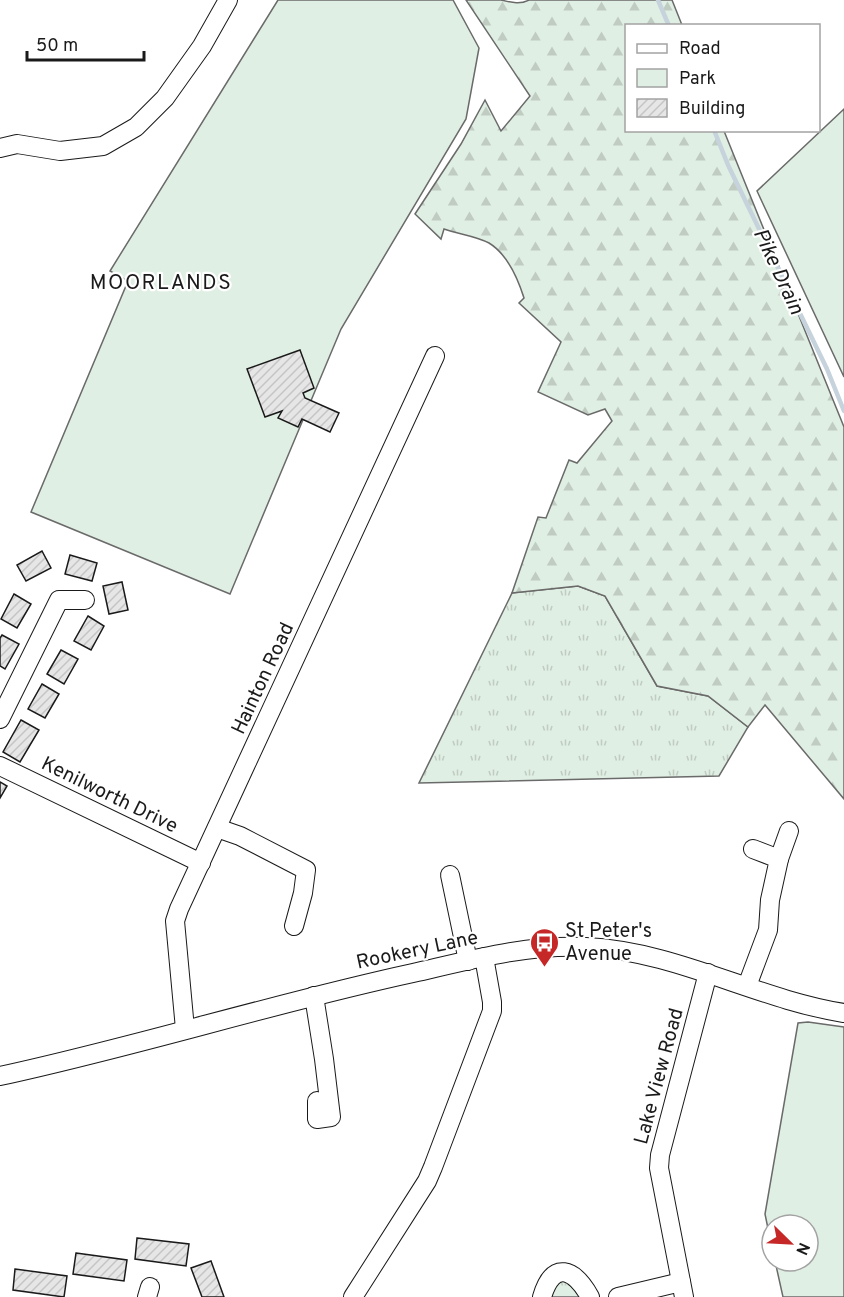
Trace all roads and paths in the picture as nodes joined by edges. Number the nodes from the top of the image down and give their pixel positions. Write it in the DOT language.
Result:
graph roads {
  1 [pos="228,0"];
  2 [pos="0,148"];
  3 [pos="435,356"];
  4 [pos="85,600"];
  5 [pos="0,719"];
  6 [pos="0,766"];
  7 [pos="218,828"];
  8 [pos="789,831"];
  9 [pos="753,849"];
  10 [pos="779,858"];
  11 [pos="201,863"];
  12 [pos="450,875"];
  13 [pos="294,926"];
  14 [pos="476,959"];
  15 [pos="708,974"];
  16 [pos="747,986"];
  17 [pos="314,996"];
  18 [pos="844,1013"];
  19 [pos="185,1029"];
  20 [pos="0,1076"];
  21 [pos="317,1101"];
  22 [pos="683,1289"];
  23 [pos="353,1297"];
  24 [pos="542,1297"];
  25 [pos="590,1297"];
  26 [pos="618,1297"];
  1 -- 2 [label="street"];
  3 -- 7 [label="street, Hainton Road"];
  4 -- 5 [label="street"];
  6 -- 11 [label="street, Kenilworth Drive"];
  7 -- 11 [label="street, Hainton Road"];
  7 -- 13 [label="street"];
  8 -- 10 [label="street"];
  9 -- 10 [label="street"];
  10 -- 16 [label="street"];
  11 -- 19 [label="street, Hainton Road"];
  12 -- 14 [label="street"];
  14 -- 15 [label="street, Rookery Lane"];
  14 -- 17 [label="street, Rookery Lane"];
  14 -- 23 [label="street"];
  15 -- 16 [label="street, Rookery Lane"];
  15 -- 22 [label="street, Lake View Road"];
  16 -- 18 [label="street, Rookery Lane"];
  17 -- 19 [label="street, Rookery Lane"];
  17 -- 21 [label="street"];
  19 -- 20 [label="street, Rookery Lane"];
  22 -- 26 [label="street"];
  24 -- 25 [label="street"];
}
